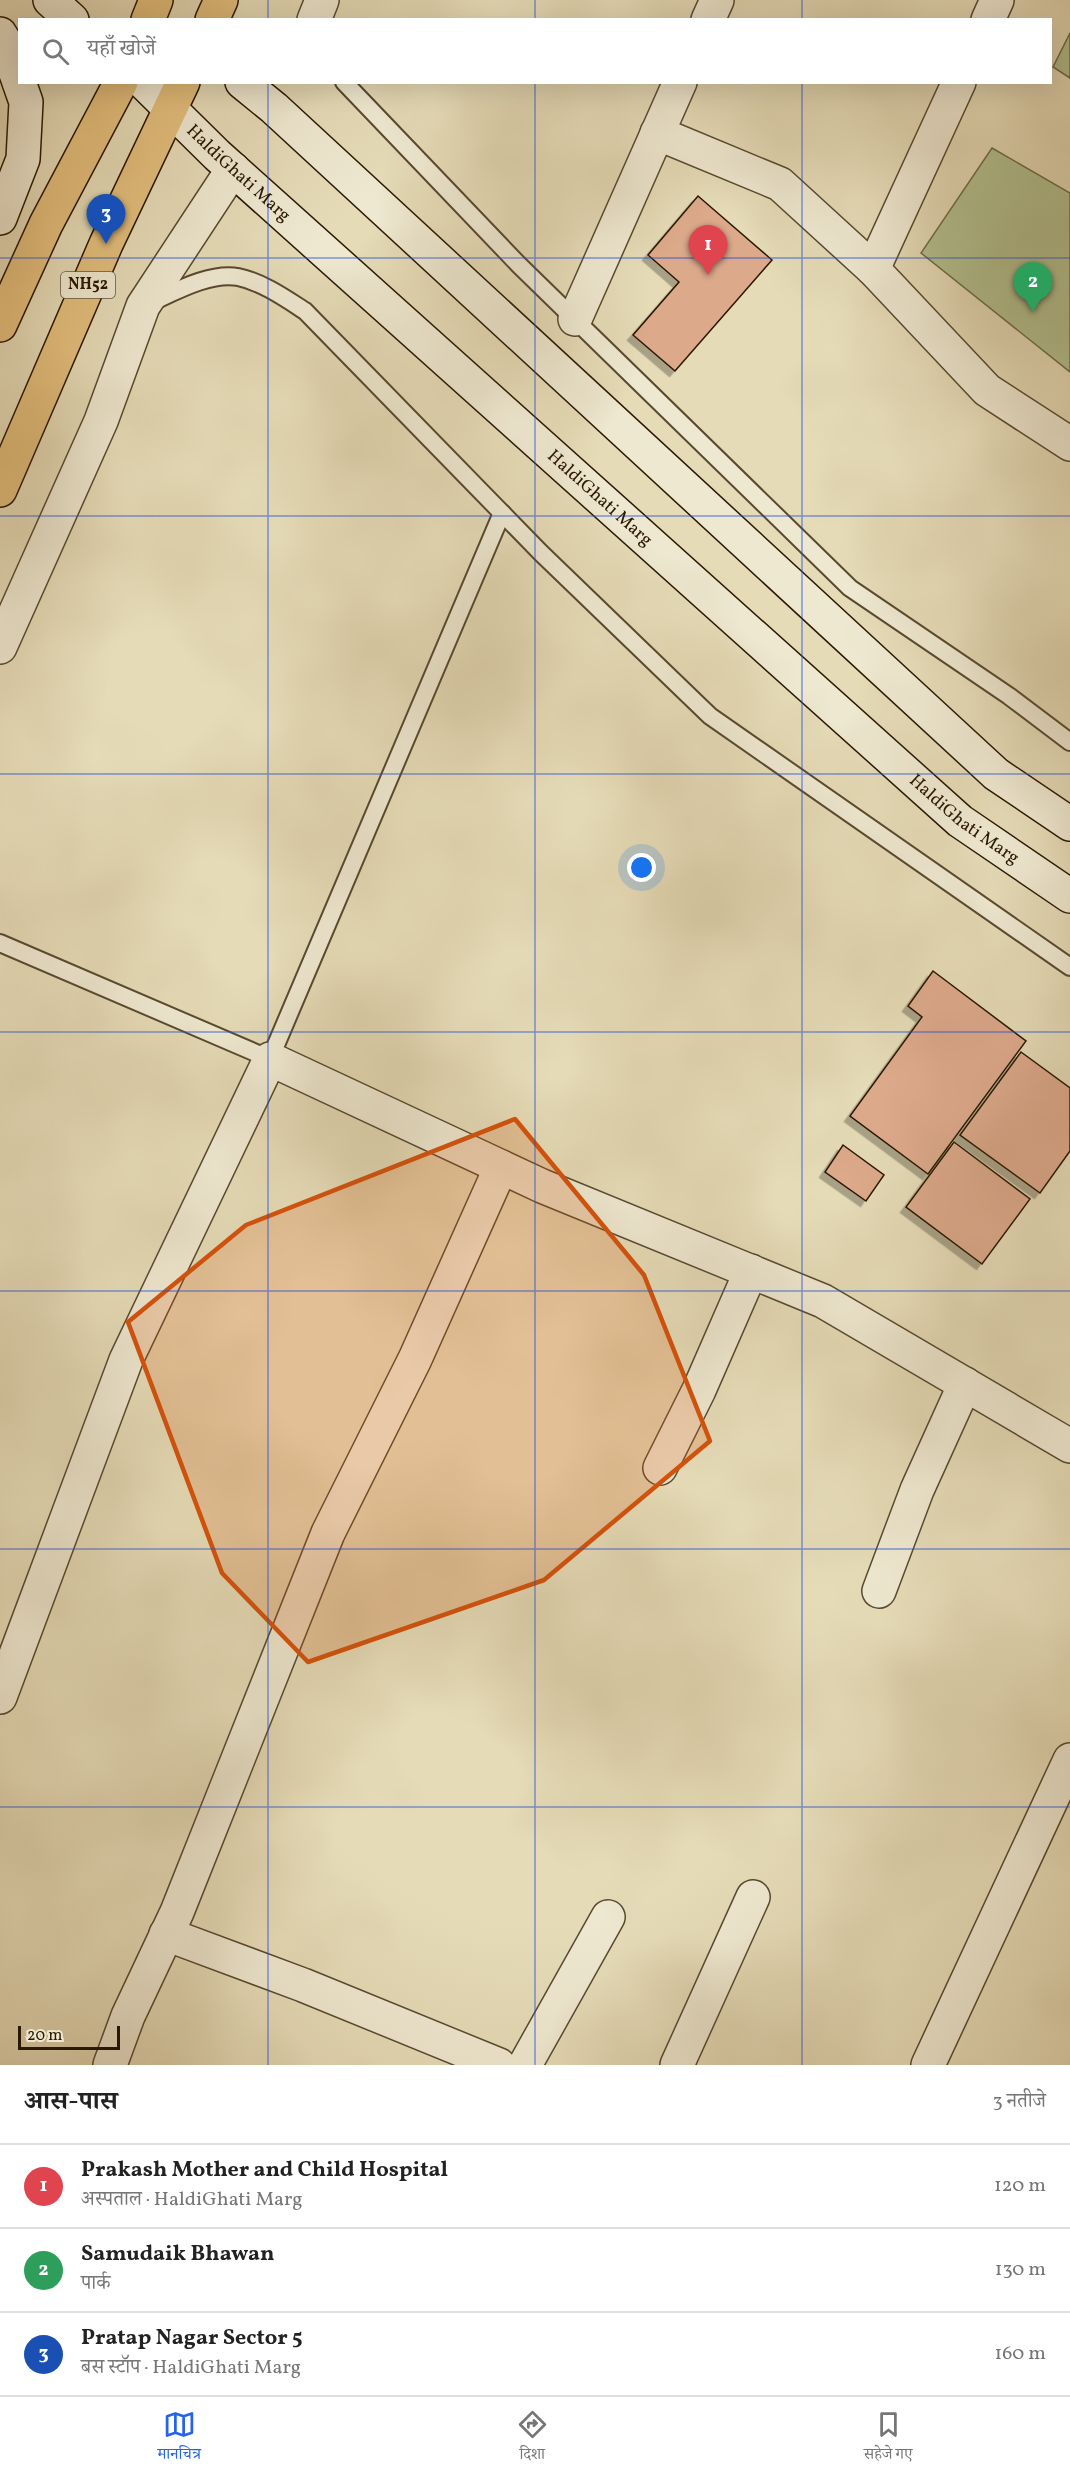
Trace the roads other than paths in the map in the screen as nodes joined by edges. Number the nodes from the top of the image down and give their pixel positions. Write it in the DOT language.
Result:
graph roads {
  1 [pos="50,0"];
  2 [pos="221,0"];
  3 [pos="322,0"];
  4 [pos="717,0"];
  5 [pos="997,0"];
  6 [pos="70,18"];
  7 [pos="213,18"];
  8 [pos="315,18"];
  9 [pos="709,18"];
  10 [pos="989,18"];
  11 [pos="0,34"];
  12 [pos="18,79"];
  13 [pos="20,84"];
  14 [pos="121,84"];
  15 [pos="149,84"];
  16 [pos="244,84"];
  17 [pos="346,84"];
  18 [pos="679,84"];
  19 [pos="958,84"];
  20 [pos="177,96"];
  21 [pos="657,133"];
  22 [pos="233,169"];
  23 [pos="0,218"];
  24 [pos="873,269"];
  25 [pos="143,306"];
  26 [pos="575,319"];
  27 [pos="0,325"];
  28 [pos="1070,444"];
  29 [pos="0,490"];
  30 [pos="502,513"];
  31 [pos="0,647"];
  32 [pos="1070,742"];
  33 [pos="1070,824"];
  34 [pos="1070,896"];
  35 [pos="0,943"];
  36 [pos="1070,967"];
  37 [pos="270,1059"];
  38 [pos="501,1167"];
  39 [pos="752,1271"];
  40 [pos="965,1384"];
  41 [pos="1070,1446"];
  42 [pos="660,1468"];
  43 [pos="879,1591"];
  44 [pos="0,1697"];
  45 [pos="1070,1760"];
  46 [pos="753,1897"];
  47 [pos="608,1917"];
  48 [pos="166,1934"];
  49 [pos="110,2065"];
  50 [pos="499,2065"];
  51 [pos="525,2065"];
  52 [pos="677,2065"];
  53 [pos="928,2065"];
  1 -- 6 [label="street"];
  2 -- 7 [label="highway"];
  3 -- 8 [label="street"];
  4 -- 9 [label="street"];
  5 -- 10 [label="street"];
  11 -- 12 [label="street"];
  13 -- 23 [label="street"];
  14 -- 27 [label="highway"];
  15 -- 20 [label="street, HaldiGhati Marg"];
  16 -- 33 [label="street"];
  17 -- 26 [label="lane"];
  18 -- 21 [label="street"];
  19 -- 24 [label="street"];
  20 -- 22 [label="street, HaldiGhati Marg"];
  20 -- 29 [label="highway, NH52"];
  21 -- 24 [label="street"];
  21 -- 26 [label="street"];
  22 -- 25 [label="street"];
  22 -- 34 [label="street, HaldiGhati Marg"];
  24 -- 28 [label="street"];
  25 -- 30 [label="lane"];
  25 -- 31 [label="street"];
  26 -- 32 [label="lane"];
  30 -- 36 [label="lane"];
  30 -- 37 [label="lane"];
  35 -- 37 [label="lane"];
  37 -- 38 [label="street"];
  37 -- 44 [label="street"];
  38 -- 39 [label="street"];
  38 -- 48 [label="street"];
  39 -- 40 [label="street"];
  39 -- 42 [label="street"];
  40 -- 41 [label="street"];
  40 -- 43 [label="street"];
  45 -- 53 [label="street"];
  46 -- 52 [label="street"];
  47 -- 51 [label="street"];
  48 -- 49 [label="street"];
  48 -- 50 [label="street"];
}
